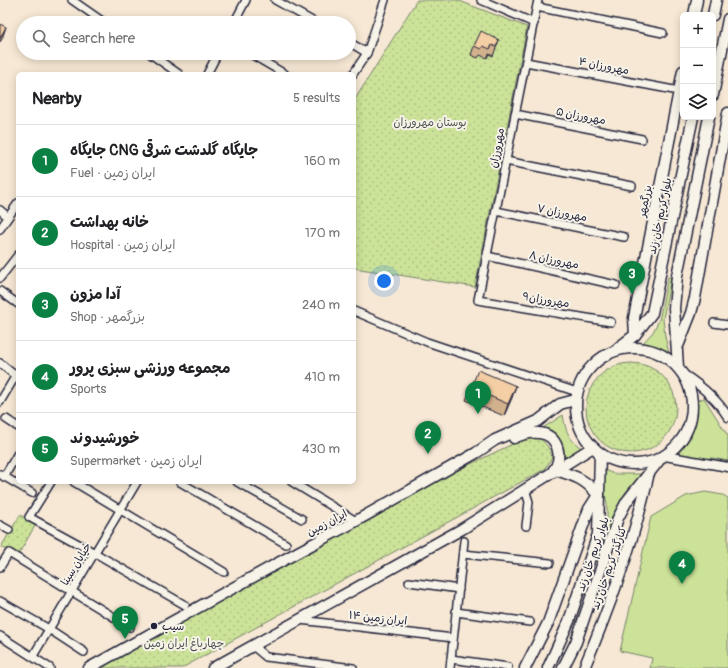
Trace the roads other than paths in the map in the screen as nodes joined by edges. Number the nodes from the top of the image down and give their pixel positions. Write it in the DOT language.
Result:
graph roads {
  1 [pos="72,0"];
  2 [pos="246,0"];
  3 [pos="276,0"];
  4 [pos="385,0"];
  5 [pos="481,0"];
  6 [pos="697,0"];
  7 [pos="716,0"];
  8 [pos="538,4"];
  9 [pos="695,12"];
  10 [pos="714,12"];
  11 [pos="95,16"];
  12 [pos="238,16"];
  13 [pos="304,16"];
  14 [pos="728,19"];
  15 [pos="534,23"];
  16 [pos="663,33"];
  17 [pos="356,46"];
  18 [pos="367,52"];
  19 [pos="159,60"];
  20 [pos="214,60"];
  21 [pos="261,60"];
  22 [pos="526,62"];
  23 [pos="177,72"];
  24 [pos="208,72"];
  25 [pos="282,72"];
  26 [pos="354,72"];
  27 [pos="681,84"];
  28 [pos="715,84"];
  29 [pos="679,92"];
  30 [pos="515,114"];
  31 [pos="728,114"];
  32 [pos="692,120"];
  33 [pos="708,120"];
  34 [pos="642,139"];
  35 [pos="724,151"];
  36 [pos="506,161"];
  37 [pos="632,186"];
  38 [pos="16,206"];
  39 [pos="0,210"];
  40 [pos="496,211"];
  41 [pos="8,217"];
  42 [pos="0,229"];
  43 [pos="624,237"];
  44 [pos="487,256"];
  45 [pos="16,258"];
  46 [pos="0,278"];
  47 [pos="616,285"];
  48 [pos="0,291"];
  49 [pos="478,300"];
  50 [pos="16,303"];
  51 [pos="356,312"];
  52 [pos="611,322"];
  53 [pos="714,322"];
  54 [pos="728,325"];
  55 [pos="635,336"];
  56 [pos="677,348"];
  57 [pos="614,351"];
  58 [pos="0,364"];
  59 [pos="681,371"];
  60 [pos="16,375"];
  61 [pos="16,378"];
  62 [pos="576,396"];
  63 [pos="0,402"];
  64 [pos="728,417"];
  65 [pos="6,419"];
  66 [pos="16,426"];
  67 [pos="596,450"];
  68 [pos="476,453"];
  69 [pos="16,456"];
  70 [pos="664,456"];
  71 [pos="728,467"];
  72 [pos="554,472"];
  73 [pos="649,474"];
  74 [pos="2,475"];
  75 [pos="16,483"];
  76 [pos="17,484"];
  77 [pos="50,484"];
  78 [pos="77,484"];
  79 [pos="136,484"];
  80 [pos="183,484"];
  81 [pos="240,484"];
  82 [pos="295,484"];
  83 [pos="525,489"];
  84 [pos="32,493"];
  85 [pos="598,495"];
  86 [pos="121,510"];
  87 [pos="302,520"];
  88 [pos="356,521"];
  89 [pos="0,525"];
  90 [pos="526,526"];
  91 [pos="9,530"];
  92 [pos="464,541"];
  93 [pos="286,544"];
  94 [pos="95,553"];
  95 [pos="463,554"];
  96 [pos="550,563"];
  97 [pos="0,567"];
  98 [pos="224,572"];
  99 [pos="409,582"];
  100 [pos="459,589"];
  101 [pos="72,592"];
  102 [pos="0,601"];
  103 [pos="185,605"];
  104 [pos="456,612"];
  105 [pos="300,620"];
  106 [pos="530,622"];
  107 [pos="130,627"];
  108 [pos="49,629"];
  109 [pos="0,636"];
  110 [pos="454,638"];
  111 [pos="253,646"];
  112 [pos="84,652"];
  113 [pos="33,656"];
  114 [pos="451,659"];
  115 [pos="50,668"];
  116 [pos="89,668"];
  117 [pos="213,668"];
  118 [pos="353,668"];
  119 [pos="450,668"];
  120 [pos="508,668"];
  121 [pos="525,668"];
  122 [pos="548,668"];
  123 [pos="563,668"];
  124 [pos="584,668"];
  1 -- 11 [label="street"];
  2 -- 12 [label="street"];
  3 -- 13 [label="street"];
  4 -- 18 [label="street"];
  5 -- 15 [label="street"];
  6 -- 9 [label="main road"];
  7 -- 10 [label="main road"];
  8 -- 15 [label="street, مهرورزان"];
  8 -- 16 [label="street"];
  14 -- 28 [label="main road"];
  15 -- 22 [label="street, مهرورزان"];
  17 -- 18 [label="street"];
  18 -- 26 [label="street"];
  19 -- 23 [label="street"];
  20 -- 24 [label="street"];
  21 -- 25 [label="street"];
  22 -- 29 [label="street, مهرورزان ۴"];
  22 -- 30 [label="street, مهرورزان"];
  27 -- 29 [label="main road, بزرگمهر"];
  29 -- 55 [label="main road, بزرگمهر"];
  30 -- 34 [label="street, مهرورزان ۵"];
  30 -- 36 [label="street, مهرورزان"];
  31 -- 35 [label="main road"];
  32 -- 55 [label="main road, بلوار کریم خان زند"];
  33 -- 56 [label="main road"];
  35 -- 56 [label="main road"];
  36 -- 37 [label="street"];
  36 -- 40 [label="street, مهرورزان"];
  38 -- 41 [label="street"];
  39 -- 41 [label="street"];
  40 -- 43 [label="street, مهرورزان ۷"];
  40 -- 44 [label="street, مهرورزان"];
  41 -- 42 [label="street"];
  44 -- 47 [label="street, مهرورزان ۸"];
  44 -- 49 [label="street, مهرورزان"];
  45 -- 46 [label="street"];
  48 -- 50 [label="street"];
  49 -- 52 [label="street, مهرورزان۹"];
  51 -- 62 [label="street"];
  53 -- 54 [label="street"];
  55 -- 57 [label="main road, بلوار کریم خان زند"];
  56 -- 59 [label="main road"];
  57 -- 59 [label="main road"];
  57 -- 62 [label="main road"];
  58 -- 60 [label="street"];
  59 -- 64 [label="street"];
  59 -- 70 [label="main road"];
  61 -- 63 [label="street"];
  62 -- 67 [label="main road"];
  62 -- 68 [label="main road, ایران زمین"];
  65 -- 66 [label="street"];
  67 -- 70 [label="main road"];
  67 -- 72 [label="main road"];
  67 -- 85 [label="main road, بلوار کریم خان زند"];
  68 -- 72 [label="main road"];
  68 -- 88 [label="main road, ایران زمین"];
  69 -- 74 [label="street"];
  70 -- 71 [label="street"];
  70 -- 73 [label="main road, بلوار کریم خان زند"];
  72 -- 83 [label="main road"];
  72 -- 85 [label="main road"];
  73 -- 123 [label="main road, بلوار کریم خان زند"];
  73 -- 124 [label="main road, کنارگذر کریم خان زند"];
  74 -- 75 [label="street"];
  76 -- 84 [label="street"];
  77 -- 94 [label="street"];
  78 -- 86 [label="street"];
  79 -- 86 [label="street, خیابان سینا"];
  80 -- 93 [label="street"];
  81 -- 87 [label="street"];
  82 -- 88 [label="street"];
  83 -- 90 [label="street"];
  83 -- 105 [label="main road"];
  85 -- 121 [label="main road"];
  85 -- 122 [label="main road, بلوار کریم خان زند"];
  86 -- 94 [label="street, خیابان سینا"];
  86 -- 98 [label="street"];
  88 -- 116 [label="main road, ایران زمین"];
  89 -- 91 [label="street"];
  92 -- 95 [label="street"];
  94 -- 101 [label="street, خیابان سینا"];
  94 -- 103 [label="street"];
  95 -- 96 [label="street"];
  95 -- 100 [label="street"];
  97 -- 101 [label="street"];
  99 -- 100 [label="street"];
  100 -- 104 [label="street"];
  101 -- 107 [label="street"];
  101 -- 108 [label="street, خیابان سینا"];
  102 -- 108 [label="street"];
  104 -- 106 [label="street"];
  104 -- 110 [label="street"];
  105 -- 110 [label="street, ایران زمین ۱۴"];
  105 -- 111 [label="main road"];
  108 -- 112 [label="street"];
  108 -- 113 [label="street, خیابان سینا"];
  109 -- 113 [label="street"];
  110 -- 114 [label="street"];
  111 -- 117 [label="main road"];
  111 -- 118 [label="street"];
  113 -- 115 [label="street"];
  114 -- 119 [label="street"];
  114 -- 120 [label="street"];
}
